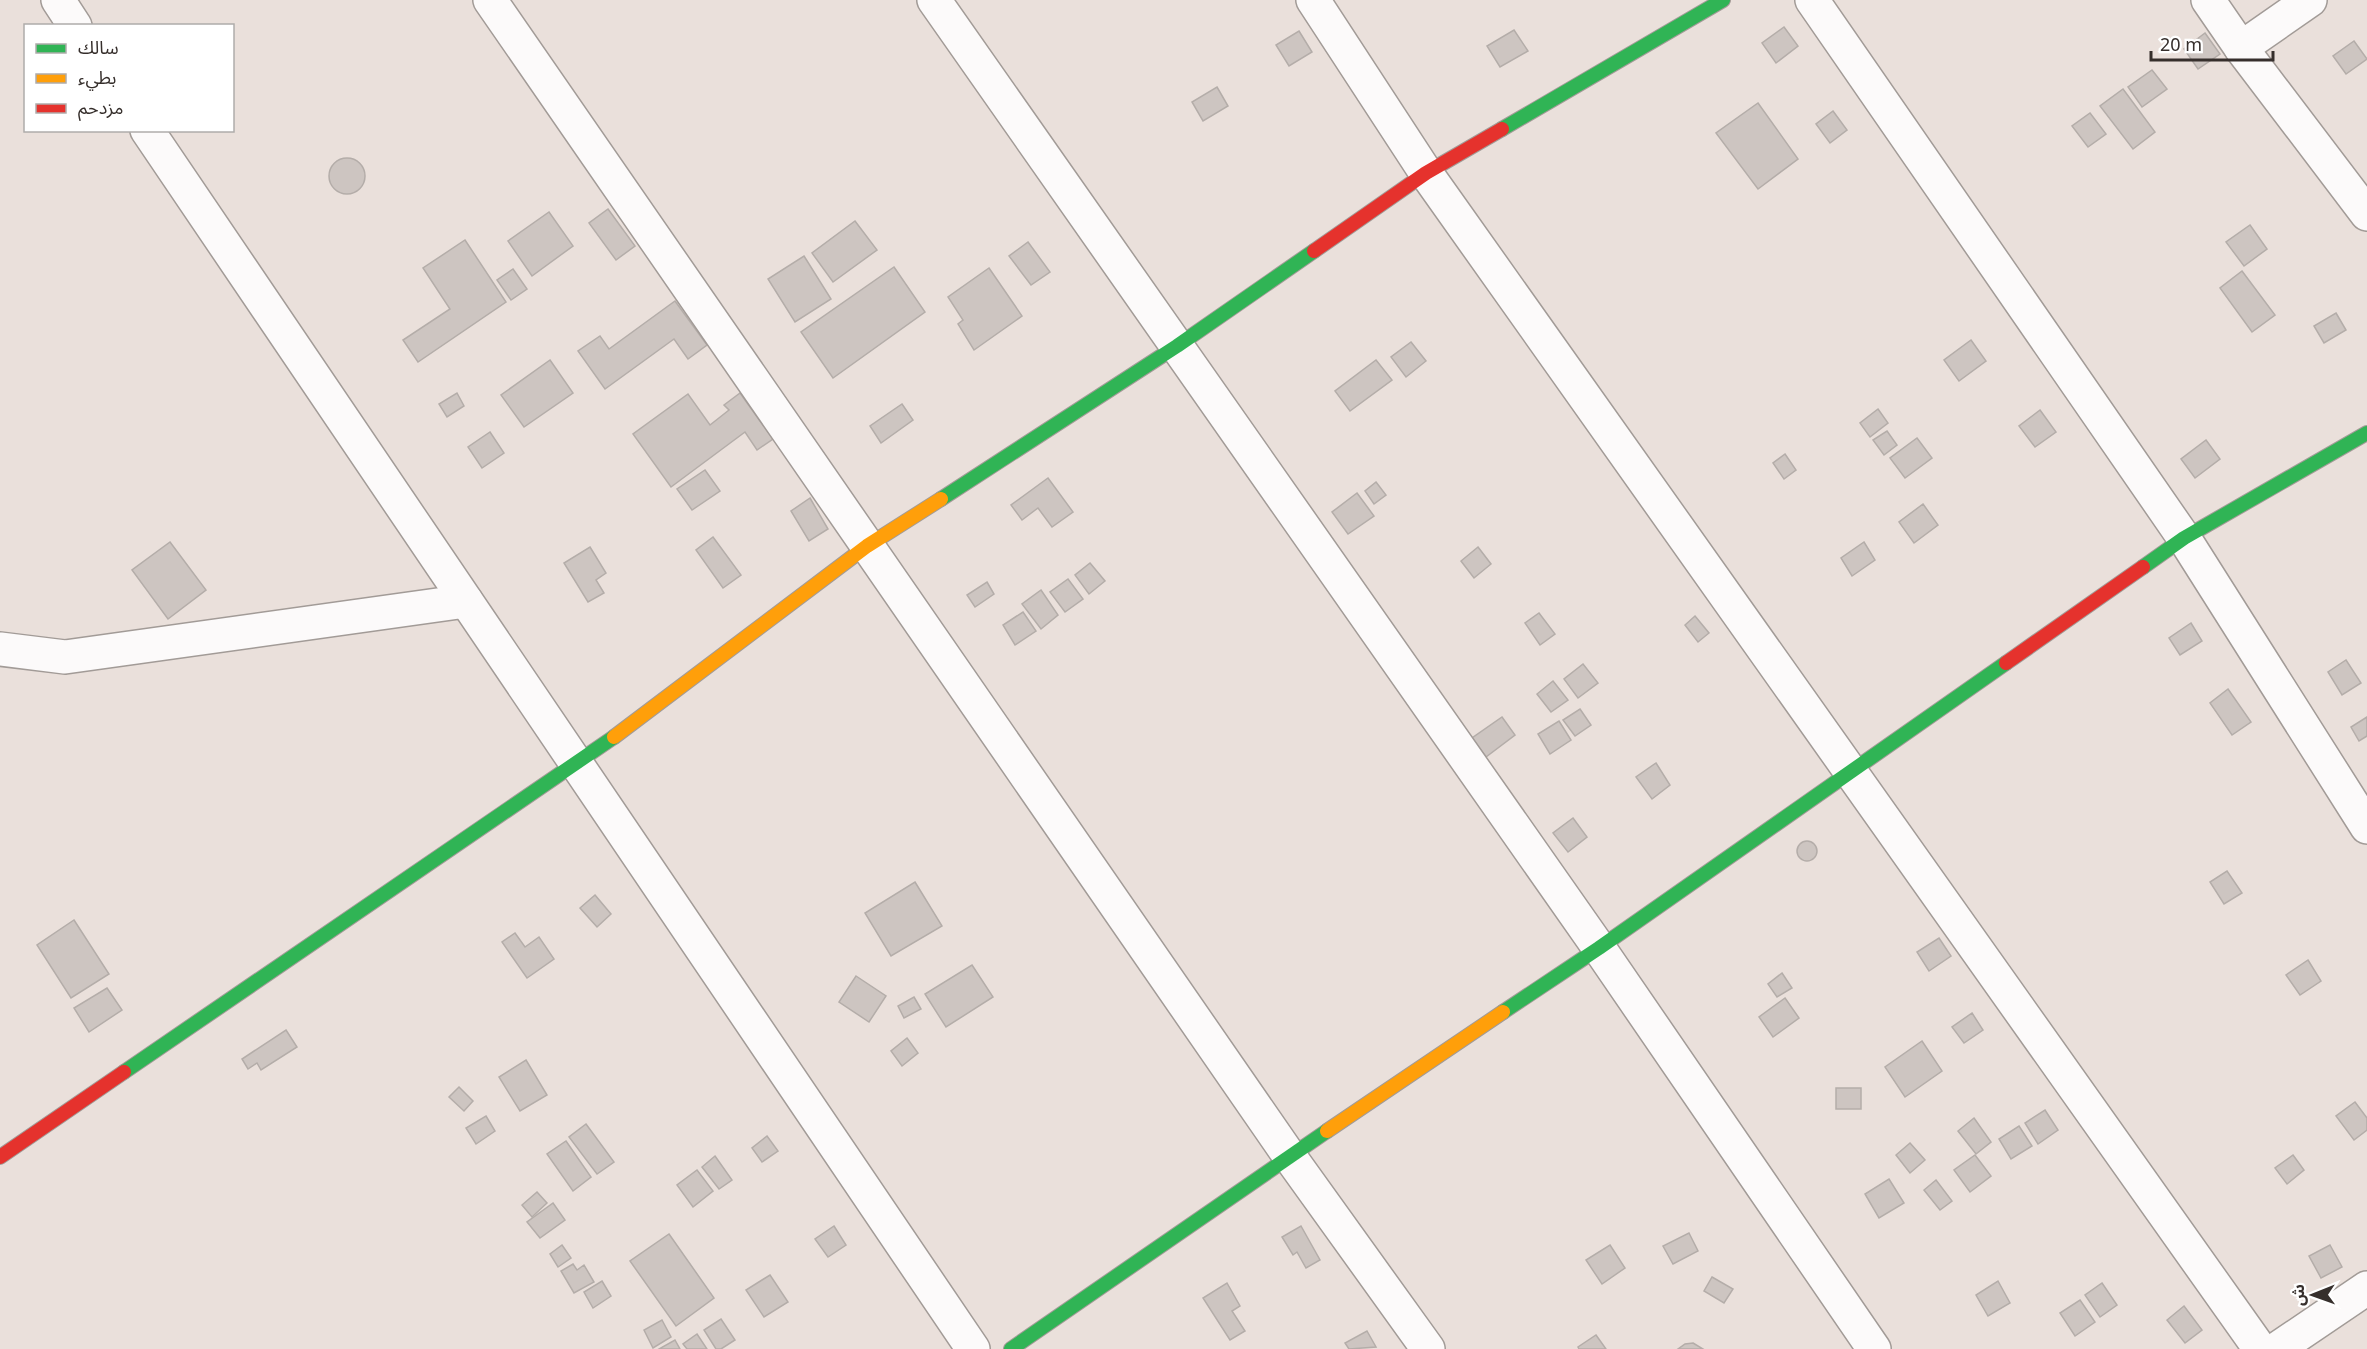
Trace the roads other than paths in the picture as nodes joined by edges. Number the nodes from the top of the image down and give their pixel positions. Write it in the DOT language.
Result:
graph roads {
  1 [pos="58,0"];
  2 [pos="490,0"];
  3 [pos="934,0"];
  4 [pos="1314,0"];
  5 [pos="1723,0"];
  6 [pos="1812,0"];
  7 [pos="2208,0"];
  8 [pos="2310,0"];
  9 [pos="74,24"];
  10 [pos="2241,48"];
  11 [pos="148,132"];
  12 [pos="1426,173"];
  13 [pos="2367,214"];
  14 [pos="1177,346"];
  15 [pos="2367,433"];
  16 [pos="2184,538"];
  17 [pos="867,546"];
  18 [pos="466,601"];
  19 [pos="0,649"];
  20 [pos="577,764"];
  21 [pos="1852,771"];
  22 [pos="2367,827"];
  23 [pos="1599,948"];
  24 [pos="0,1157"];
  25 [pos="1290,1157"];
  26 [pos="2367,1288"];
  27 [pos="974,1349"];
  28 [pos="1011,1349"];
  29 [pos="1428,1349"];
  30 [pos="1874,1349"];
  31 [pos="2260,1349"];
  32 [pos="2277,1349"];
  1 -- 9 [label="street"];
  2 -- 17 [label="street"];
  3 -- 14 [label="street"];
  4 -- 12 [label="street"];
  5 -- 12 [label="street"];
  6 -- 16 [label="street"];
  7 -- 10 [label="street"];
  8 -- 10 [label="street"];
  10 -- 13 [label="street"];
  11 -- 18 [label="street"];
  12 -- 14 [label="street"];
  12 -- 21 [label="street"];
  14 -- 17 [label="street"];
  14 -- 23 [label="street"];
  15 -- 16 [label="street"];
  16 -- 21 [label="street"];
  16 -- 22 [label="street"];
  17 -- 20 [label="street"];
  17 -- 25 [label="street"];
  18 -- 19 [label="street"];
  18 -- 20 [label="street"];
  20 -- 24 [label="street"];
  20 -- 27 [label="street"];
  21 -- 23 [label="street"];
  21 -- 31 [label="street"];
  23 -- 25 [label="street"];
  23 -- 30 [label="street"];
  25 -- 28 [label="street"];
  25 -- 29 [label="street"];
  26 -- 32 [label="street"];
}
